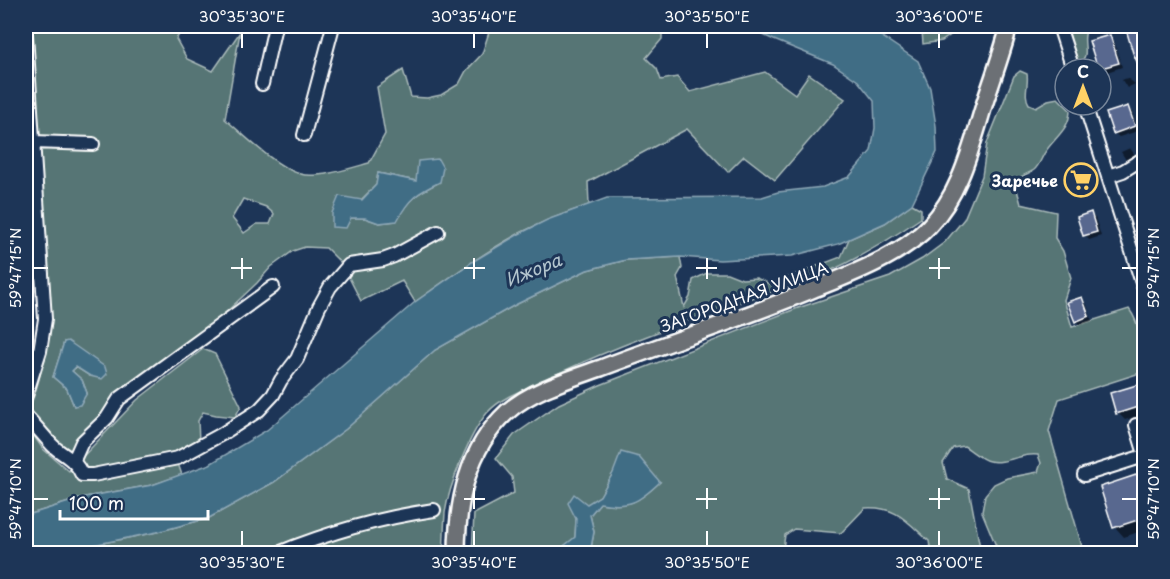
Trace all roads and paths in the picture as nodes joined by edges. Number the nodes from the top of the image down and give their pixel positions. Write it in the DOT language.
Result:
graph roads {
  1 [pos="275,26"];
  2 [pos="333,26"];
  3 [pos="1009,26"];
  4 [pos="1059,26"];
  5 [pos="26,35"];
  6 [pos="1069,57"];
  7 [pos="262,84"];
  8 [pos="1089,117"];
  9 [pos="304,135"];
  10 [pos="33,142"];
  11 [pos="93,144"];
  12 [pos="1144,158"];
  13 [pos="1108,176"];
  14 [pos="438,232"];
  15 [pos="273,287"];
  16 [pos="1144,289"];
  17 [pos="26,395"];
  18 [pos="26,416"];
  19 [pos="1136,425"];
  20 [pos="1144,451"];
  21 [pos="1144,456"];
  22 [pos="74,462"];
  23 [pos="1084,476"];
  24 [pos="434,510"];
  25 [pos="276,554"];
  26 [pos="457,554"];
  1 -- 7 [label="street"];
  2 -- 9 [label="street"];
  3 -- 26 [label="main road, ЗАГОРОДНАЯ УЛИЦА"];
  4 -- 6 [label="street"];
  5 -- 10 [label="street"];
  8 -- 13 [label="street"];
  10 -- 11 [label="street"];
  10 -- 17 [label="street"];
  12 -- 13 [label="street"];
  13 -- 16 [label="street"];
  14 -- 22 [label="street"];
  15 -- 22 [label="street"];
  18 -- 22 [label="street"];
  19 -- 20 [label="street"];
  21 -- 23 [label="street"];
  24 -- 25 [label="street"];
}
